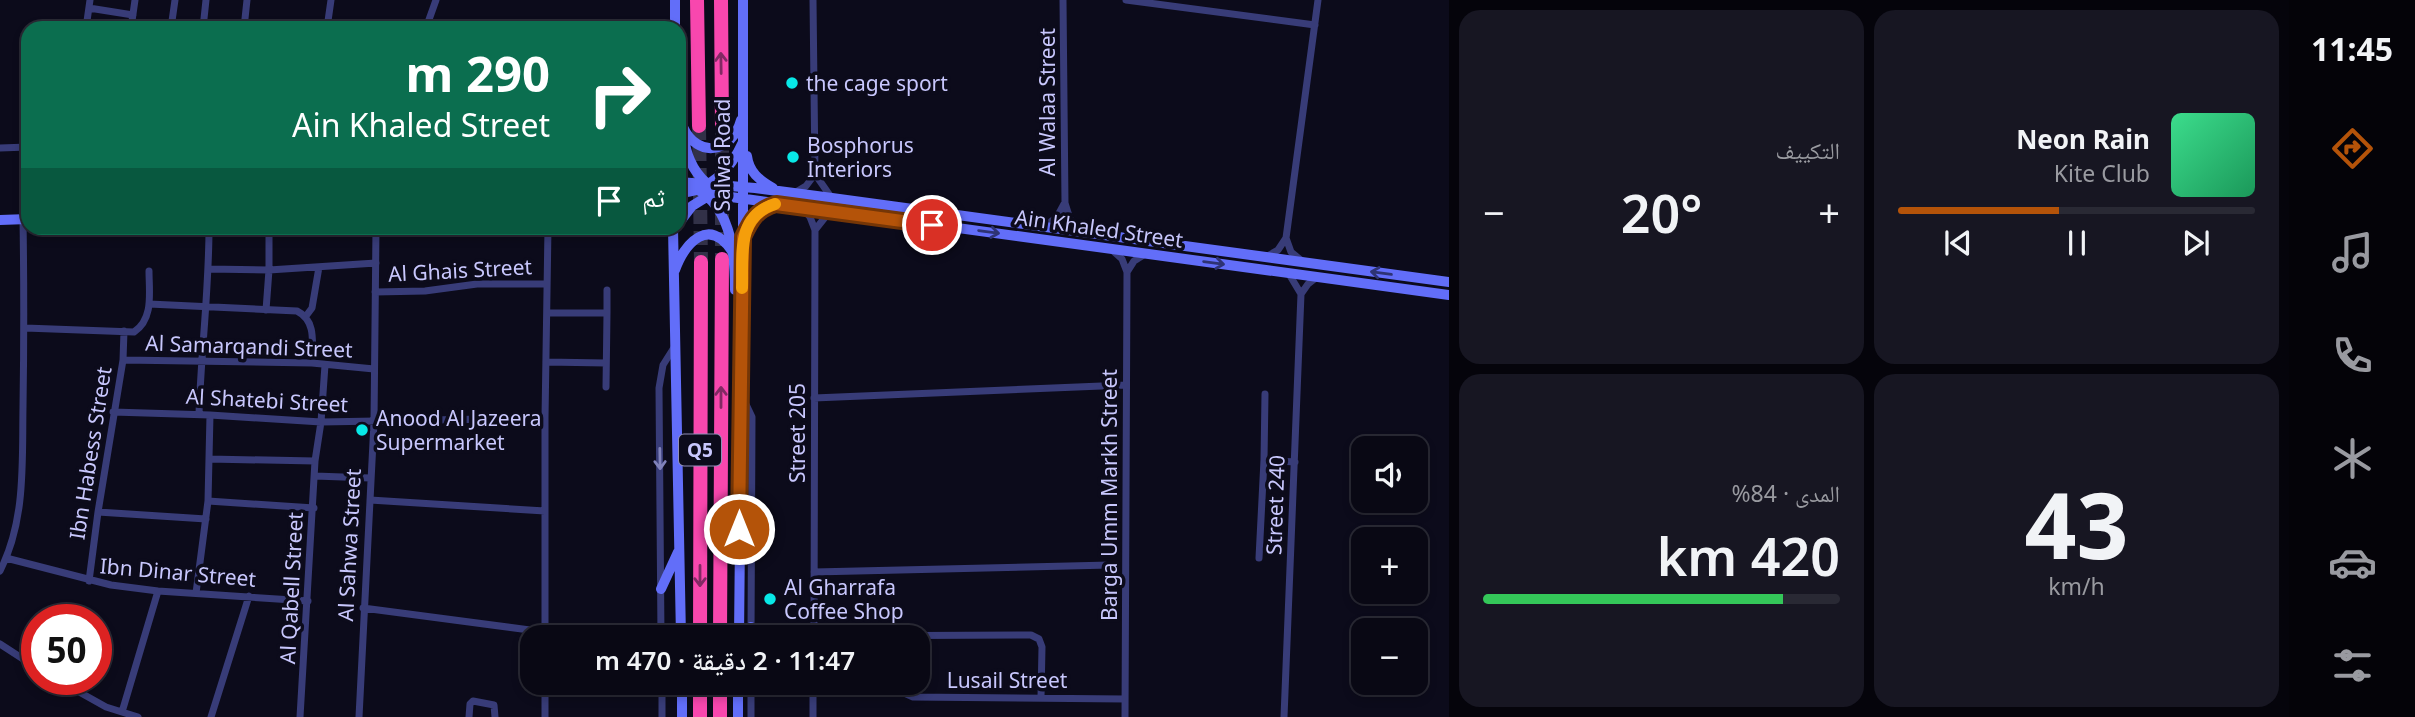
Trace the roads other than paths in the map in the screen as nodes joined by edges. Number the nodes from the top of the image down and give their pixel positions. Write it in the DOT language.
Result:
graph roads {
  1 [pos="135,0"];
  2 [pos="175,0"];
  3 [pos="206,0"];
  4 [pos="247,0"];
  5 [pos="331,0"];
  6 [pos="436,0"];
  7 [pos="675,0"];
  8 [pos="697,0"];
  9 [pos="721,0"];
  10 [pos="743,0"];
  11 [pos="813,0"];
  12 [pos="1063,0"];
  13 [pos="1126,0"];
  14 [pos="1318,0"];
  15 [pos="1151,1"];
  16 [pos="89,4"];
  17 [pos="133,15"];
  18 [pos="132,21"];
  19 [pos="172,21"];
  20 [pos="204,21"];
  21 [pos="245,21"];
  22 [pos="328,21"];
  23 [pos="428,21"];
  24 [pos="675,21"];
  25 [pos="1315,25"];
  26 [pos="743,110"];
  27 [pos="699,126"];
  28 [pos="722,127"];
  29 [pos="686,131"];
  30 [pos="744,140"];
  31 [pos="21,147"];
  32 [pos="0,148"];
  33 [pos="686,153"];
  34 [pos="815,174"];
  35 [pos="686,185"];
  36 [pos="743,187"];
  37 [pos="707,191"];
  38 [pos="778,191"];
  39 [pos="686,192"];
  40 [pos="793,193"];
  41 [pos="832,198"];
  42 [pos="743,200"];
  43 [pos="1065,203"];
  44 [pos="776,204"];
  45 [pos="801,207"];
  46 [pos="830,211"];
  47 [pos="686,214"];
  48 [pos="21,219"];
  49 [pos="0,220"];
  50 [pos="1045,226"];
  51 [pos="815,230"];
  52 [pos="1081,231"];
  53 [pos="25,235"];
  54 [pos="209,235"];
  55 [pos="269,235"];
  56 [pos="376,235"];
  57 [pos="548,235"];
  58 [pos="674,235"];
  59 [pos="743,237"];
  60 [pos="1286,238"];
  61 [pos="1111,249"];
  62 [pos="1146,253"];
  63 [pos="728,256"];
  64 [pos="1265,257"];
  65 [pos="701,262"];
  66 [pos="1303,262"];
  67 [pos="376,263"];
  68 [pos="319,267"];
  69 [pos="209,269"];
  70 [pos="269,270"];
  71 [pos="149,271"];
  72 [pos="1127,272"];
  73 [pos="1288,273"];
  74 [pos="674,276"];
  75 [pos="1317,277"];
  76 [pos="1449,282"];
  77 [pos="547,284"];
  78 [pos="607,290"];
  79 [pos="375,292"];
  80 [pos="1301,293"];
  81 [pos="1449,295"];
  82 [pos="149,304"];
  83 [pos="204,305"];
  84 [pos="266,310"];
  85 [pos="547,313"];
  86 [pos="607,313"];
  87 [pos="306,316"];
  88 [pos="25,328"];
  89 [pos="124,331"];
  90 [pos="676,346"];
  91 [pos="123,360"];
  92 [pos="200,360"];
  93 [pos="546,362"];
  94 [pos="312,363"];
  95 [pos="606,363"];
  96 [pos="325,365"];
  97 [pos="374,369"];
  98 [pos="1126,385"];
  99 [pos="606,387"];
  100 [pos="740,394"];
  101 [pos="1265,394"];
  102 [pos="814,398"];
  103 [pos="113,412"];
  104 [pos="199,414"];
  105 [pos="210,415"];
  106 [pos="545,418"];
  107 [pos="321,422"];
  108 [pos="374,422"];
  109 [pos="209,459"];
  110 [pos="1264,460"];
  111 [pos="315,461"];
  112 [pos="1295,462"];
  113 [pos="315,476"];
  114 [pos="370,478"];
  115 [pos="370,500"];
  116 [pos="208,501"];
  117 [pos="314,508"];
  118 [pos="545,511"];
  119 [pos="98,512"];
  120 [pos="206,519"];
  121 [pos="679,550"];
  122 [pos="6,558"];
  123 [pos="1259,558"];
  124 [pos="1111,565"];
  125 [pos="0,570"];
  126 [pos="814,572"];
  127 [pos="89,581"];
  128 [pos="661,589"];
  129 [pos="158,591"];
  130 [pos="196,593"];
  131 [pos="249,596"];
  132 [pos="308,601"];
  133 [pos="363,608"];
  134 [pos="545,625"];
  135 [pos="662,625"];
  136 [pos="681,625"];
  137 [pos="700,625"];
  138 [pos="720,625"];
  139 [pos="738,625"];
  140 [pos="749,625"];
  141 [pos="814,625"];
  142 [pos="520,630"];
  143 [pos="930,636"];
  144 [pos="0,644"];
  145 [pos="21,658"];
  146 [pos="85,695"];
  147 [pos="545,695"];
  148 [pos="662,695"];
  149 [pos="682,695"];
  150 [pos="700,695"];
  151 [pos="720,695"];
  152 [pos="738,695"];
  153 [pos="751,695"];
  154 [pos="813,695"];
  155 [pos="908,695"];
  156 [pos="1041,697"];
  157 [pos="1125,699"];
  158 [pos="106,707"];
  159 [pos="122,712"];
  160 [pos="103,717"];
  161 [pos="138,717"];
  162 [pos="211,717"];
  163 [pos="300,717"];
  164 [pos="359,717"];
  165 [pos="469,717"];
  166 [pos="495,717"];
  167 [pos="545,717"];
  168 [pos="662,717"];
  169 [pos="682,717"];
  170 [pos="700,717"];
  171 [pos="720,717"];
  172 [pos="738,717"];
  173 [pos="751,717"];
  174 [pos="813,717"];
  175 [pos="1125,717"];
  176 [pos="1284,717"];
  1 -- 17 [label="street"];
  2 -- 19 [label="street"];
  3 -- 20 [label="street"];
  4 -- 21 [label="street"];
  5 -- 22 [label="street"];
  6 -- 23 [label="street"];
  7 -- 24 [label="main road"];
  8 -- 27 [label="highway, Salwa Road"];
  28 -- 9 [label="highway, Salwa Road, one-way"];
  10 -- 26 [label="main road, Salwa Road"];
  11 -- 34 [label="street"];
  12 -- 43 [label="street, Al Walaa Street"];
  13 -- 15 [label="street"];
  14 -- 25 [label="street"];
  15 -- 25 [label="street"];
  16 -- 17 [label="street"];
  17 -- 18 [label="street"];
  25 -- 60 [label="street"];
  26 -- 29 [label="main road"];
  26 -- 30 [label="main road, Salwa Road"];
  30 -- 36 [label="main road, Salwa Road"];
  30 -- 37 [label="main road"];
  30 -- 38 [label="main road"];
  31 -- 32 [label="street"];
  33 -- 37 [label="main road"];
  34 -- 40 [label="street"];
  34 -- 41 [label="street"];
  35 -- 37 [label="main road"];
  36 -- 37 [label="main road, Ain Khaled Street"];
  36 -- 38 [label="main road, Ain Khaled Street"];
  36 -- 42 [label="main road, Salwa Road"];
  37 -- 39 [label="main road"];
  37 -- 42 [label="main road, Ain Khaled Street"];
  37 -- 47 [label="main road"];
  37 -- 63 [label="main road"];
  38 -- 40 [label="main road, Ain Khaled Street"];
  40 -- 41 [label="main road, Ain Khaled Street"];
  41 -- 50 [label="main road, Ain Khaled Street"];
  42 -- 44 [label="main road, Ain Khaled Street"];
  42 -- 59 [label="main road, Salwa Road"];
  43 -- 50 [label="street, Al Walaa Street"];
  43 -- 52 [label="street, Al Walaa Street"];
  44 -- 45 [label="main road, Ain Khaled Street"];
  44 -- 59 [label="main road"];
  45 -- 46 [label="main road, Ain Khaled Street"];
  45 -- 51 [label="street"];
  46 -- 51 [label="street"];
  46 -- 61 [label="main road, Ain Khaled Street, one-way"];
  48 -- 49 [label="main road"];
  50 -- 52 [label="main road, Ain Khaled Street"];
  51 -- 102 [label="street, Street 205"];
  52 -- 64 [label="main road, Ain Khaled Street"];
  53 -- 88 [label="street"];
  54 -- 69 [label="street"];
  55 -- 70 [label="street"];
  56 -- 67 [label="street, Al Sahwa Street"];
  57 -- 77 [label="street"];
  58 -- 74 [label="main road"];
  59 -- 100 [label="main road, Salwa Road"];
  60 -- 64 [label="street"];
  60 -- 66 [label="street"];
  61 -- 62 [label="main road, Ain Khaled Street"];
  61 -- 72 [label="street"];
  62 -- 72 [label="street"];
  62 -- 73 [label="main road, Ain Khaled Street, one-way"];
  63 -- 74 [label="main road"];
  63 -- 100 [label="main road"];
  138 -- 63 [label="highway, Q5, one-way"];
  64 -- 66 [label="main road, Ain Khaled Street"];
  65 -- 137 [label="highway, Q5, one-way"];
  76 -- 66 [label="main road, Ain Khaled Street, one-way"];
  67 -- 68 [label="street"];
  67 -- 79 [label="street, Al Sahwa Street"];
  68 -- 70 [label="street"];
  68 -- 87 [label="street"];
  69 -- 70 [label="street"];
  69 -- 83 [label="street"];
  70 -- 84 [label="street"];
  71 -- 82 [label="street"];
  72 -- 98 [label="street, Barga Umm Markh Street"];
  73 -- 75 [label="main road, Ain Khaled Street"];
  73 -- 80 [label="street"];
  74 -- 90 [label="main road"];
  75 -- 80 [label="street"];
  75 -- 81 [label="main road, Ain Khaled Street"];
  77 -- 79 [label="street, Al Ghais Street"];
  77 -- 85 [label="street"];
  78 -- 86 [label="street"];
  79 -- 97 [label="street, Al Sahwa Street"];
  80 -- 112 [label="street, Street 240"];
  82 -- 83 [label="street"];
  82 -- 89 [label="street"];
  83 -- 84 [label="street"];
  83 -- 92 [label="street"];
  84 -- 87 [label="street"];
  85 -- 86 [label="street"];
  85 -- 93 [label="street"];
  86 -- 95 [label="street"];
  87 -- 94 [label="street"];
  88 -- 89 [label="street"];
  88 -- 122 [label="street"];
  89 -- 91 [label="street, Ibn Habess Street"];
  90 -- 121 [label="main road"];
  90 -- 128 [label="street, one-way"];
  91 -- 92 [label="street, Al Samarqandi Street"];
  91 -- 103 [label="street, Ibn Habess Street"];
  92 -- 94 [label="street, Al Samarqandi Street"];
  92 -- 104 [label="street"];
  93 -- 95 [label="street"];
  93 -- 106 [label="street"];
  94 -- 96 [label="street, Al Samarqandi Street"];
  95 -- 99 [label="street"];
  96 -- 97 [label="street, Al Samarqandi Street"];
  96 -- 107 [label="street, Al Qabell Street"];
  97 -- 108 [label="street, Al Sahwa Street"];
  98 -- 102 [label="street"];
  98 -- 157 [label="street, Barga Umm Markh Street"];
  100 -- 139 [label="main road, Salwa Road"];
  100 -- 140 [label="street, Salwa Road"];
  101 -- 110 [label="street"];
  102 -- 126 [label="street, Street 205"];
  103 -- 104 [label="street, Al Shatebi Street"];
  103 -- 119 [label="street, Ibn Habess Street"];
  104 -- 105 [label="street, Al Shatebi Street"];
  105 -- 107 [label="street, Al Shatebi Street"];
  105 -- 109 [label="street"];
  106 -- 108 [label="street, Al Shatebi Street"];
  106 -- 118 [label="street"];
  107 -- 108 [label="street, Al Shatebi Street"];
  107 -- 111 [label="street, Al Qabell Street"];
  108 -- 114 [label="street, Al Sahwa Street"];
  109 -- 111 [label="street"];
  109 -- 116 [label="street"];
  110 -- 112 [label="street"];
  110 -- 123 [label="street"];
  111 -- 113 [label="street, Al Qabell Street"];
  112 -- 176 [label="street, Street 240"];
  113 -- 114 [label="street"];
  113 -- 117 [label="street, Al Qabell Street"];
  114 -- 115 [label="street, Al Sahwa Street"];
  115 -- 118 [label="street"];
  115 -- 133 [label="street, Al Sahwa Street"];
  116 -- 117 [label="street"];
  116 -- 120 [label="street"];
  117 -- 132 [label="street, Al Qabell Street"];
  118 -- 134 [label="street"];
  119 -- 120 [label="street"];
  119 -- 127 [label="street, Ibn Habess Street"];
  120 -- 130 [label="street"];
  121 -- 128 [label="main road"];
  121 -- 136 [label="main road"];
  122 -- 125 [label="street"];
  122 -- 127 [label="street, Ibn Dinar Street"];
  124 -- 126 [label="street"];
  126 -- 141 [label="street, Street 205"];
  127 -- 129 [label="street, Ibn Dinar Street"];
  128 -- 135 [label="street"];
  129 -- 130 [label="street, Ibn Dinar Street"];
  129 -- 159 [label="street"];
  130 -- 131 [label="street, Ibn Dinar Street"];
  131 -- 132 [label="street, Ibn Dinar Street"];
  131 -- 162 [label="street"];
  132 -- 163 [label="street, Al Qabell Street"];
  133 -- 142 [label="street"];
  133 -- 164 [label="street, Al Sahwa Street"];
  143 -- 156 [label="street"];
  144 -- 145 [label="street"];
  146 -- 158 [label="street"];
  147 -- 167 [label="street"];
  148 -- 168 [label="street"];
  149 -- 169 [label="main road"];
  150 -- 170 [label="highway"];
  151 -- 171 [label="highway"];
  152 -- 172 [label="main road"];
  153 -- 173 [label="street"];
  154 -- 174 [label="street"];
  155 -- 156 [label="street, Lusail Street"];
  156 -- 157 [label="street, Lusail Street"];
  157 -- 175 [label="street, Barga Umm Markh Street"];
  158 -- 159 [label="street"];
  158 -- 160 [label="street"];
  159 -- 161 [label="street"];
  165 -- 166 [label="street"];
}
